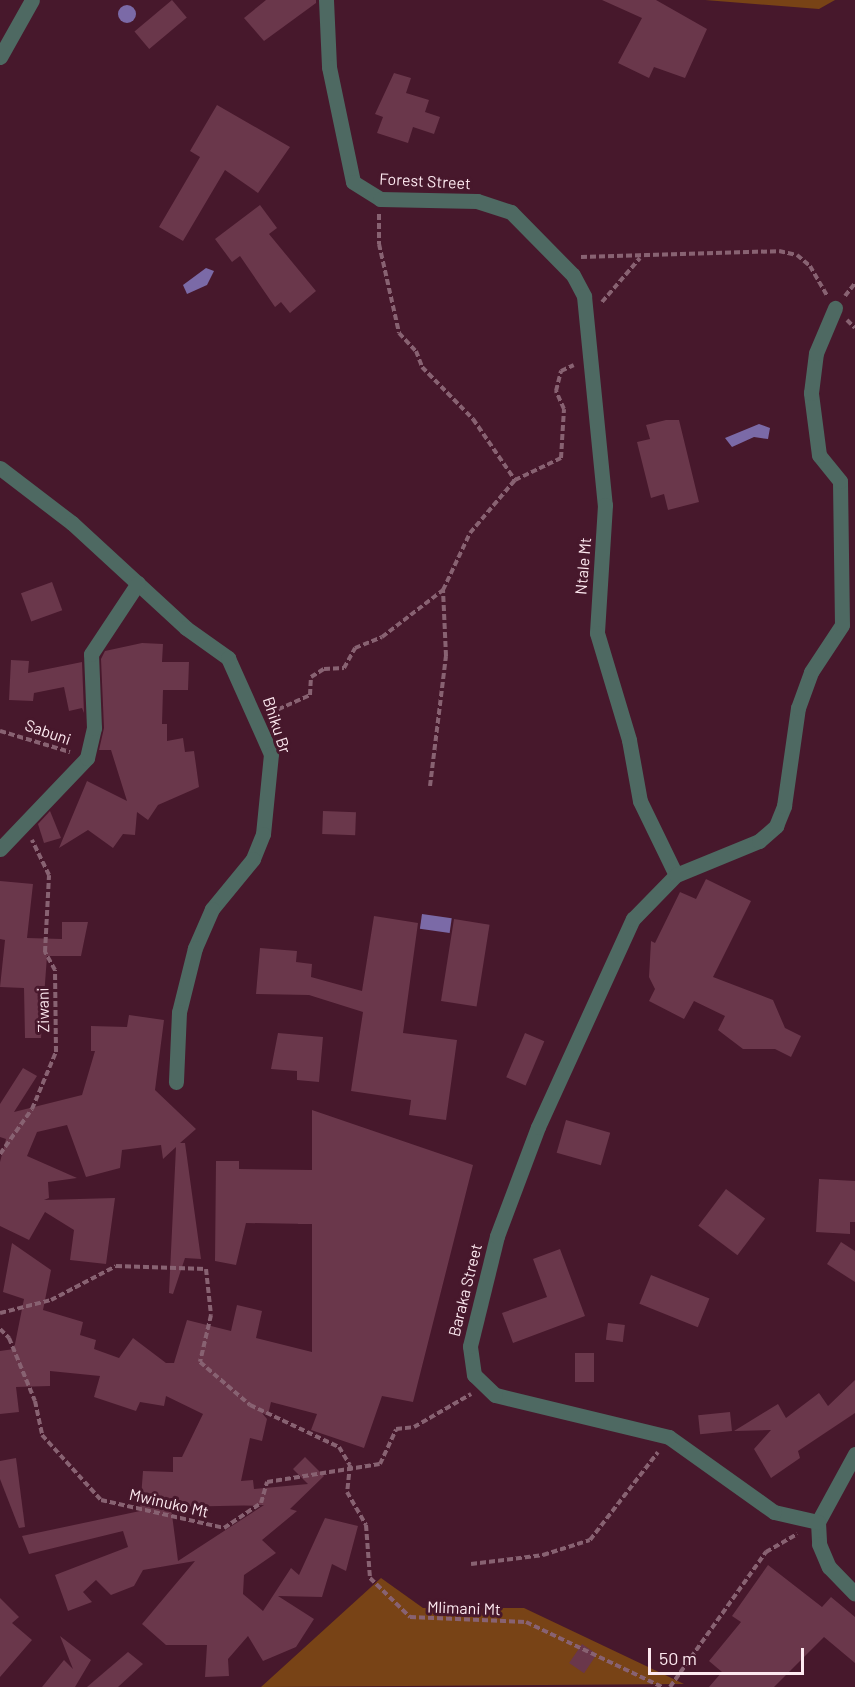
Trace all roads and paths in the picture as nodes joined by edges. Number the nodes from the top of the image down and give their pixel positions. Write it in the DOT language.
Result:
graph roads {
  1 [pos="32,0"];
  2 [pos="326,0"];
  3 [pos="0,57"];
  4 [pos="380,199"];
  5 [pos="557,257"];
  6 [pos="640,258"];
  7 [pos="835,308"];
  8 [pos="588,318"];
  9 [pos="588,360"];
  10 [pos="0,468"];
  11 [pos="515,480"];
  12 [pos="138,583"];
  13 [pos="443,590"];
  14 [pos="260,722"];
  15 [pos="0,731"];
  16 [pos="87,758"];
  17 [pos="430,786"];
  18 [pos="24,823"];
  19 [pos="0,849"];
  20 [pos="676,875"];
  21 [pos="176,1082"];
  22 [pos="0,1154"];
  23 [pos="0,1313"];
  24 [pos="0,1329"];
  25 [pos="482,1388"];
  26 [pos="669,1437"];
  27 [pos="855,1454"];
  28 [pos="350,1465"];
  29 [pos="818,1522"];
  30 [pos="471,1564"];
  31 [pos="855,1594"];
  32 [pos="662,1687"];
  33 [pos="670,1687"];
  1 -- 3 [label="street"];
  2 -- 4 [label="street, Forest Street"];
  4 -- 5 [label="street, Forest Street"];
  4 -- 11 [label="path"];
  5 -- 6 [label="path"];
  5 -- 8 [label="street, Ntale Mt"];
  6 -- 7 [label="path"];
  6 -- 8 [label="path"];
  7 -- 20 [label="street"];
  8 -- 9 [label="street, Ntale Mt"];
  9 -- 11 [label="path"];
  9 -- 20 [label="street, Ntale Mt"];
  10 -- 12 [label="street, Bhiku Br"];
  11 -- 13 [label="path"];
  12 -- 14 [label="street, Bhiku Br"];
  12 -- 16 [label="street"];
  13 -- 14 [label="path"];
  13 -- 17 [label="path"];
  14 -- 21 [label="street, Bhiku Br"];
  15 -- 16 [label="path, Sabuni"];
  16 -- 18 [label="street"];
  18 -- 19 [label="street"];
  18 -- 22 [label="path, Ziwani"];
  20 -- 25 [label="street, Baraka Street"];
  23 -- 28 [label="path"];
  24 -- 28 [label="path, Mwinuko Mt"];
  25 -- 26 [label="street"];
  25 -- 28 [label="path"];
  26 -- 29 [label="street"];
  26 -- 30 [label="path"];
  27 -- 29 [label="street"];
  28 -- 32 [label="path, Mlimani Mt"];
  29 -- 31 [label="street"];
  29 -- 33 [label="path"];
}
